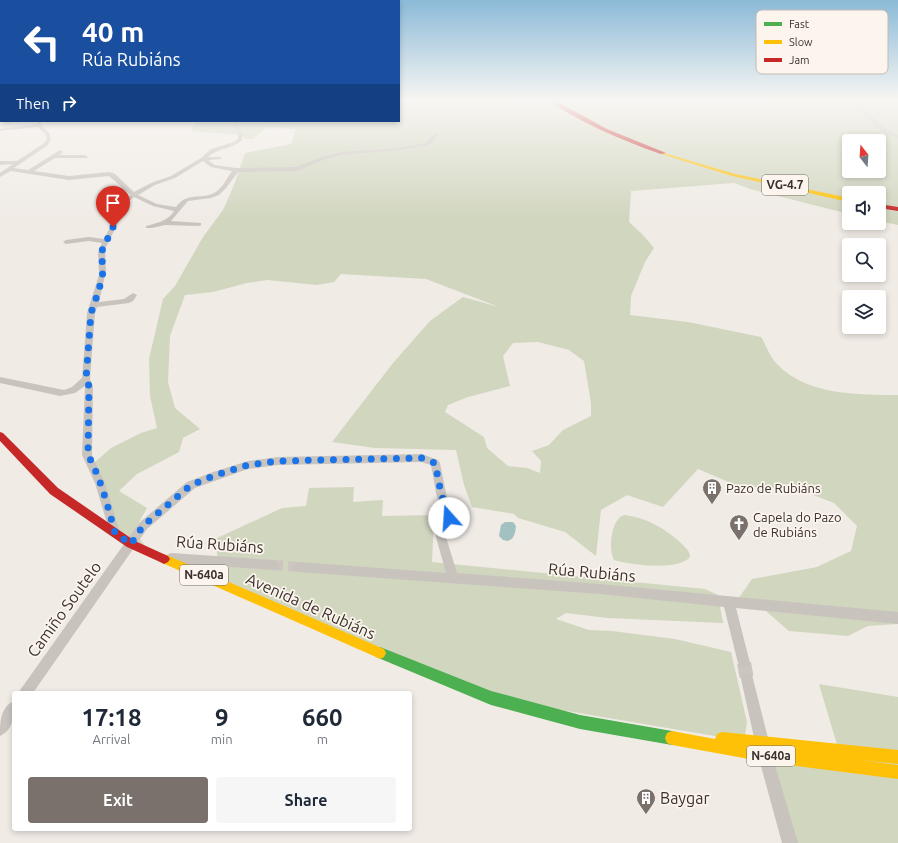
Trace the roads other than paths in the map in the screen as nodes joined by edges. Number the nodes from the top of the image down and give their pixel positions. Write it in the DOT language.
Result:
graph roads {
  1 [pos="48,139"];
  2 [pos="240,139"];
  3 [pos="432,139"];
  4 [pos="628,139"];
  5 [pos="60,152"];
  6 [pos="55,156"];
  7 [pos="85,158"];
  8 [pos="219,158"];
  9 [pos="203,159"];
  10 [pos="18,162"];
  11 [pos="0,163"];
  12 [pos="10,170"];
  13 [pos="241,170"];
  14 [pos="29,172"];
  15 [pos="0,175"];
  16 [pos="134,195"];
  17 [pos="842,198"];
  18 [pos="886,203"];
  19 [pos="898,205"];
  20 [pos="886,207"];
  21 [pos="178,209"];
  22 [pos="898,209"];
  23 [pos="164,223"];
  24 [pos="199,224"];
  25 [pos="148,227"];
  26 [pos="105,241"];
  27 [pos="66,242"];
  28 [pos="129,301"];
  29 [pos="94,305"];
  30 [pos="86,379"];
  31 [pos="0,380"];
  32 [pos="0,435"];
  33 [pos="115,533"];
  34 [pos="131,544"];
  35 [pos="164,558"];
  36 [pos="274,565"];
  37 [pos="299,567"];
  38 [pos="453,578"];
  39 [pos="729,602"];
  40 [pos="898,618"];
  41 [pos="744,663"];
  42 [pos="747,679"];
  43 [pos="26,691"];
  44 [pos="12,711"];
  45 [pos="0,729"];
  46 [pos="646,732"];
  47 [pos="764,749"];
  48 [pos="898,757"];
  49 [pos="898,772"];
  50 [pos="790,843"];
  1 -- 10 [label="street"];
  2 -- 9 [label="street"];
  3 -- 13 [label="street"];
  4 -- 17 [label="main road, VG-4.7"];
  5 -- 6 [label="street"];
  6 -- 7 [label="street"];
  6 -- 14 [label="street"];
  8 -- 9 [label="street"];
  9 -- 13 [label="street"];
  9 -- 16 [label="street"];
  10 -- 11 [label="street"];
  10 -- 12 [label="street"];
  12 -- 14 [label="street"];
  12 -- 15 [label="street"];
  13 -- 21 [label="street"];
  14 -- 16 [label="street"];
  16 -- 21 [label="street"];
  16 -- 26 [label="street"];
  18 -- 19 [label="main road"];
  20 -- 22 [label="main road"];
  21 -- 23 [label="street"];
  23 -- 24 [label="street"];
  23 -- 25 [label="street"];
  26 -- 27 [label="street"];
  26 -- 29 [label="street"];
  28 -- 29 [label="street"];
  29 -- 30 [label="street"];
  30 -- 31 [label="street"];
  30 -- 33 [label="street"];
  32 -- 33 [label="main road, Avenida de Rubiáns / N-640a"];
  33 -- 34 [label="main road, Avenida de Rubiáns / N-640a"];
  34 -- 35 [label="main road, Avenida de Rubiáns / N-640a"];
  34 -- 38 [label="street"];
  34 -- 43 [label="street, Camiño Soutelo"];
  35 -- 36 [label="street, Rúa Rubiáns"];
  35 -- 46 [label="main road, Avenida de Rubiáns / N-640a"];
  37 -- 38 [label="street, Rúa Rubiáns"];
  38 -- 39 [label="street, Rúa Rubiáns"];
  39 -- 40 [label="street, Rúa Rubiáns"];
  39 -- 41 [label="street"];
  42 -- 47 [label="street"];
  44 -- 45 [label="street"];
  46 -- 47 [label="main road, N-640a"];
  46 -- 47 [label="main road, N-640a"];
  47 -- 48 [label="main road, N-640a"];
  47 -- 49 [label="main road, N-640a"];
  47 -- 50 [label="street"];
}
